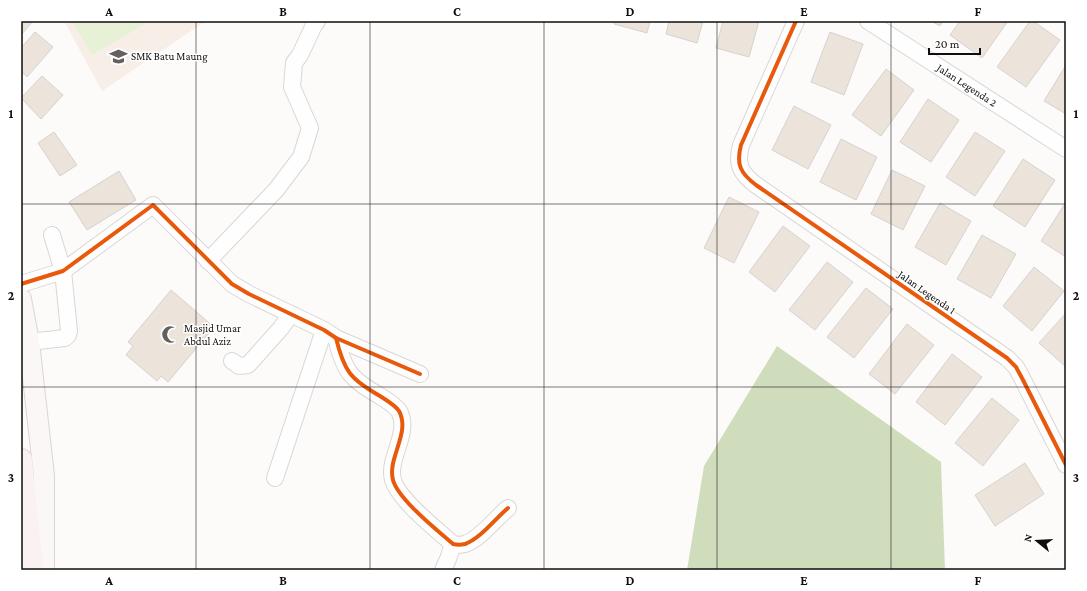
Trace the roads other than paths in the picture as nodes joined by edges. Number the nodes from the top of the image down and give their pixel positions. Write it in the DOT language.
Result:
graph roads {
  1 [pos="317,21"];
  2 [pos="796,21"];
  3 [pos="868,21"];
  4 [pos="1066,149"];
  5 [pos="52,234"];
  6 [pos="208,261"];
  7 [pos="63,271"];
  8 [pos="21,284"];
  9 [pos="21,299"];
  10 [pos="291,314"];
  11 [pos="330,334"];
  12 [pos="29,342"];
  13 [pos="232,361"];
  14 [pos="420,374"];
  15 [pos="21,460"];
  16 [pos="1066,465"];
  17 [pos="275,478"];
  18 [pos="508,508"];
  19 [pos="452,544"];
  20 [pos="32,570"];
  21 [pos="44,570"];
  22 [pos="443,570"];
  1 -- 6 [label="street"];
  2 -- 16 [label="street, Jalan Legenda 1"];
  3 -- 4 [label="street, Jalan Legenda 2"];
  5 -- 7 [label="street"];
  6 -- 7 [label="street"];
  6 -- 10 [label="street"];
  7 -- 8 [label="street"];
  7 -- 12 [label="street"];
  9 -- 12 [label="main road"];
  10 -- 11 [label="street"];
  10 -- 13 [label="street"];
  11 -- 14 [label="street"];
  11 -- 17 [label="street"];
  11 -- 19 [label="street"];
  12 -- 21 [label="main road"];
  15 -- 20 [label="highway"];
  18 -- 19 [label="street"];
  19 -- 22 [label="street"];
}
